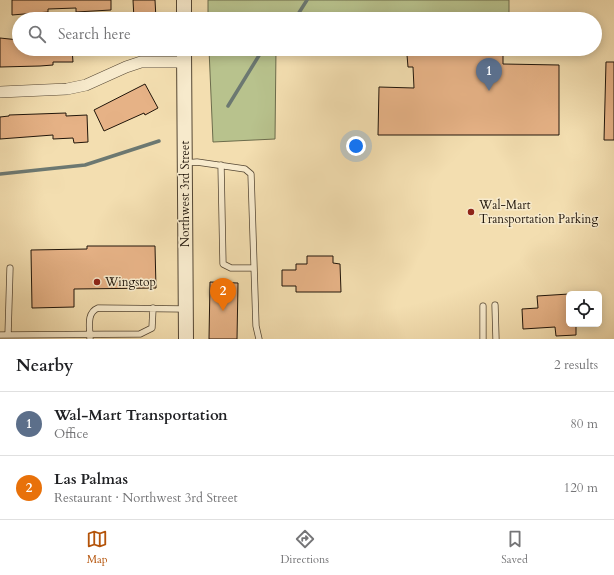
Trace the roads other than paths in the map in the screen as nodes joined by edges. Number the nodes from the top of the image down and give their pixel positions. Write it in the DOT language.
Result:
graph roads {
  1 [pos="184,0"];
  2 [pos="184,12"];
  3 [pos="178,56"];
  4 [pos="184,56"];
  5 [pos="0,92"];
  6 [pos="184,163"];
  7 [pos="221,165"];
  8 [pos="10,268"];
  9 [pos="254,268"];
  10 [pos="495,305"];
  11 [pos="483,306"];
  12 [pos="153,308"];
  13 [pos="186,308"];
  14 [pos="0,335"];
  15 [pos="8,335"];
  16 [pos="90,337"];
  17 [pos="186,339"];
  18 [pos="258,339"];
  19 [pos="483,339"];
  20 [pos="496,339"];
  1 -- 2 [label="street"];
  3 -- 5 [label="street"];
  4 -- 6 [label="street, Northwest 3rd Street"];
  6 -- 7 [label="lane"];
  6 -- 13 [label="street, Northwest 3rd Street"];
  7 -- 9 [label="lane"];
  7 -- 9 [label="lane"];
  8 -- 15 [label="lane"];
  9 -- 18 [label="lane"];
  10 -- 20 [label="lane"];
  11 -- 19 [label="lane"];
  12 -- 13 [label="lane"];
  12 -- 16 [label="lane"];
  12 -- 16 [label="lane"];
  13 -- 17 [label="street, Northwest 3rd Street"];
  14 -- 15 [label="lane"];
  15 -- 16 [label="lane"];
}
